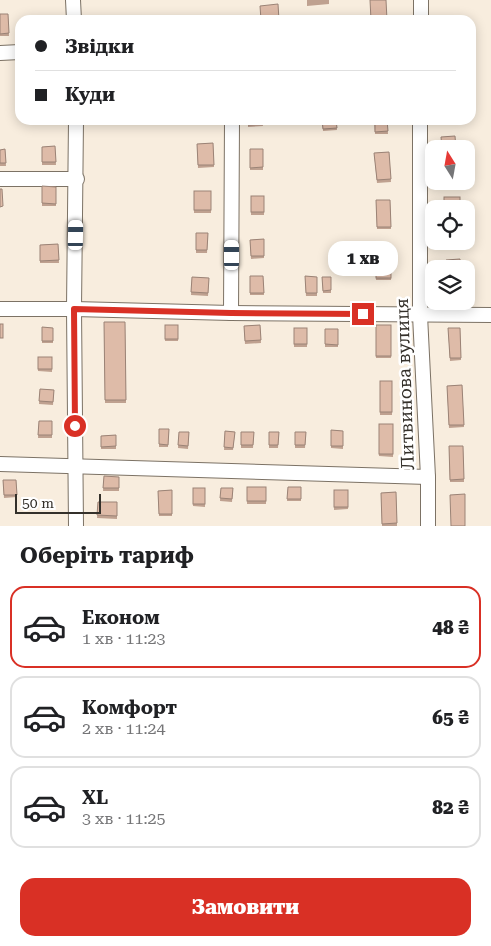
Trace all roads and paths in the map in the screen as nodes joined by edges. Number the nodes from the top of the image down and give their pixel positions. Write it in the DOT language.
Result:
graph roads {
  1 [pos="74,0"];
  2 [pos="421,0"];
  3 [pos="74,15"];
  4 [pos="421,15"];
  5 [pos="0,52"];
  6 [pos="15,52"];
  7 [pos="76,125"];
  8 [pos="232,125"];
  9 [pos="420,125"];
  10 [pos="0,179"];
  11 [pos="77,179"];
  12 [pos="0,309"];
  13 [pos="74,309"];
  14 [pos="231,313"];
  15 [pos="491,314"];
  16 [pos="420,315"];
  17 [pos="0,464"];
  18 [pos="76,466"];
  19 [pos="428,477"];
  20 [pos="76,526"];
  21 [pos="428,526"];
  1 -- 3 [label="street"];
  2 -- 4 [label="street"];
  5 -- 6 [label="street"];
  7 -- 11 [label="street"];
  8 -- 14 [label="street"];
  9 -- 16 [label="street, Литвинова вулиця"];
  10 -- 11 [label="street"];
  11 -- 13 [label="street"];
  12 -- 13 [label="street"];
  13 -- 14 [label="street"];
  13 -- 18 [label="street"];
  14 -- 16 [label="street"];
  15 -- 16 [label="street"];
  16 -- 19 [label="street, Литвинова вулиця"];
  17 -- 18 [label="street"];
  18 -- 19 [label="street"];
  18 -- 20 [label="street"];
  19 -- 21 [label="street, Литвинова вулиця"];
}
